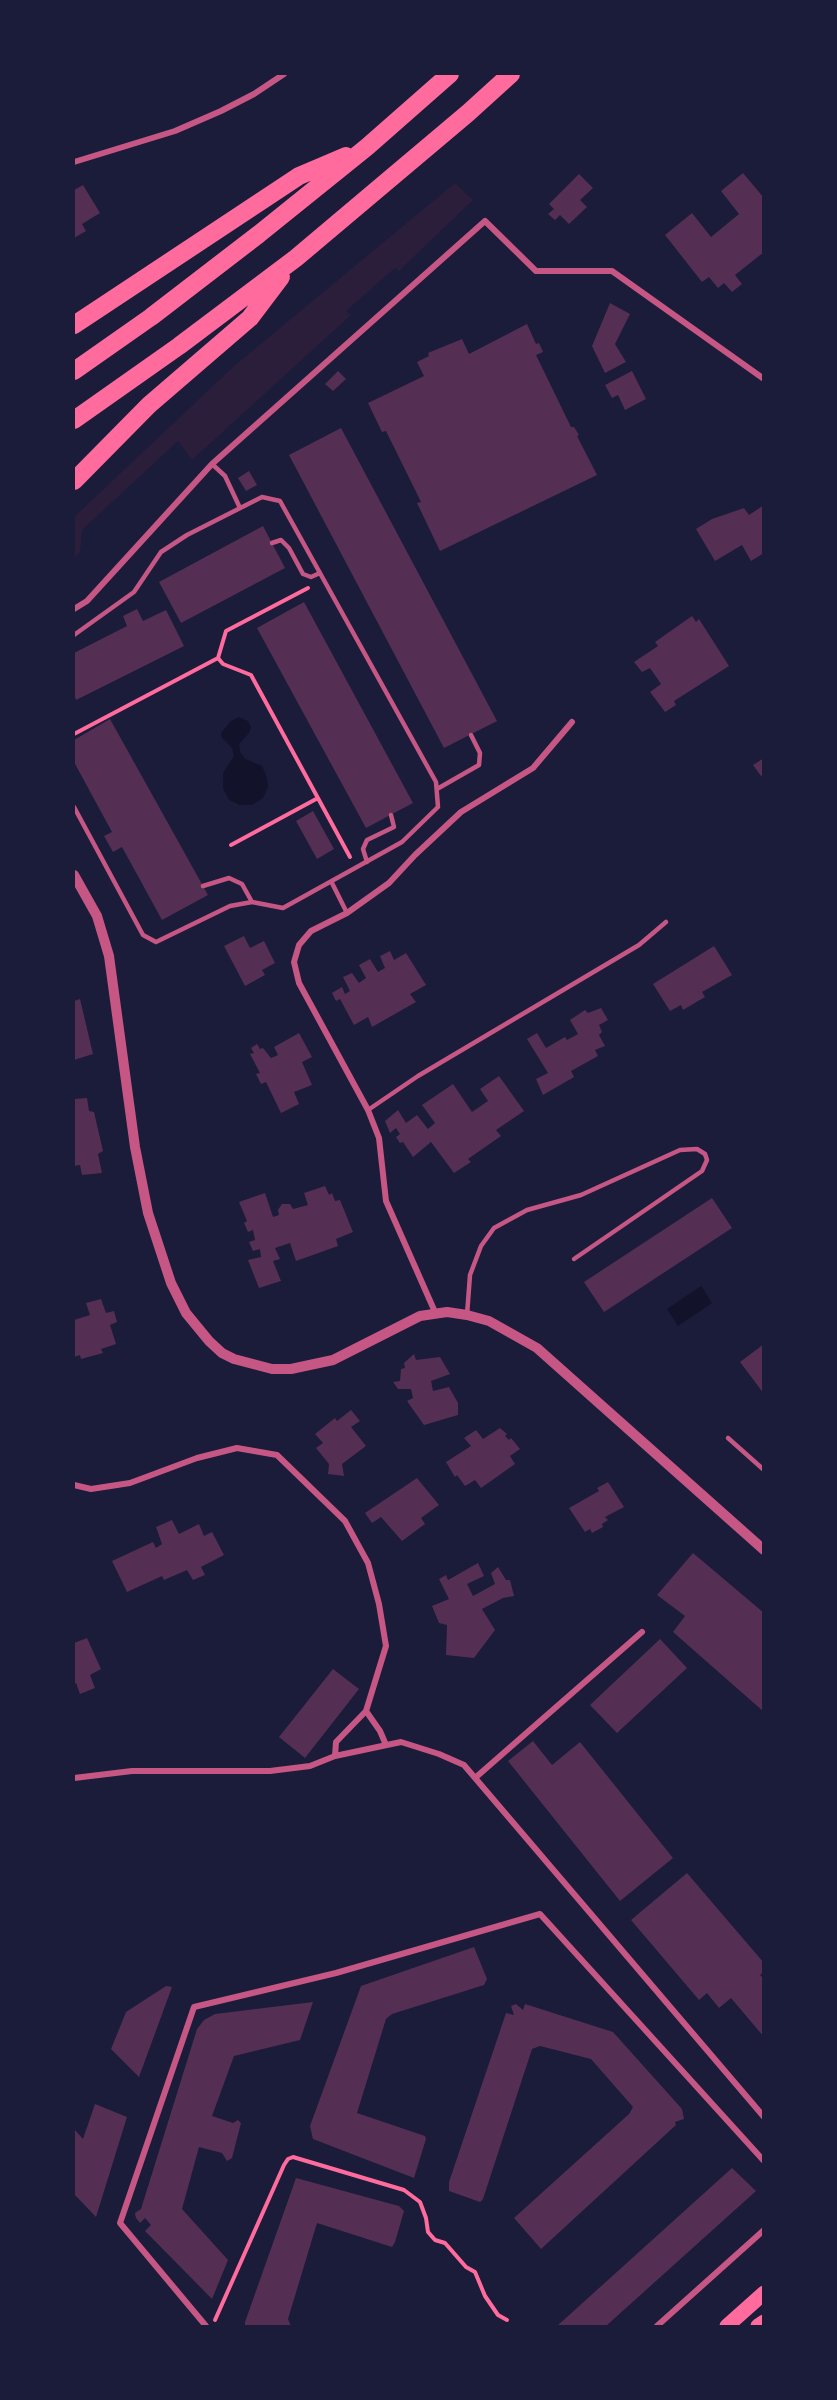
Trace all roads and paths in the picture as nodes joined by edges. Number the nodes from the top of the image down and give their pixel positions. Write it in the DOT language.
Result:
graph roads {
  1 [pos="284,74"];
  2 [pos="450,74"];
  3 [pos="511,74"];
  4 [pos="367,147"];
  5 [pos="74,162"];
  6 [pos="296,258"];
  7 [pos="74,325"];
  8 [pos="74,371"];
  9 [pos="764,379"];
  10 [pos="74,420"];
  11 [pos="212,464"];
  12 [pos="74,481"];
  13 [pos="240,508"];
  14 [pos="272,543"];
  15 [pos="320,573"];
  16 [pos="324,580"];
  17 [pos="74,609"];
  18 [pos="74,635"];
  19 [pos="218,658"];
  20 [pos="572,722"];
  21 [pos="74,734"];
  22 [pos="471,735"];
  23 [pos="437,789"];
  24 [pos="318,798"];
  25 [pos="74,807"];
  26 [pos="392,814"];
  27 [pos="231,845"];
  28 [pos="367,862"];
  29 [pos="356,869"];
  30 [pos="74,875"];
  31 [pos="332,883"];
  32 [pos="203,886"];
  33 [pos="252,902"];
  34 [pos="347,913"];
  35 [pos="666,922"];
  36 [pos="368,1110"];
  37 [pos="574,1259"];
  38 [pos="435,1312"];
  39 [pos="466,1315"];
  40 [pos="728,1438"];
  41 [pos="764,1470"];
  42 [pos="74,1485"];
  43 [pos="764,1550"];
  44 [pos="642,1632"];
  45 [pos="366,1711"];
  46 [pos="386,1745"];
  47 [pos="335,1756"];
  48 [pos="74,1778"];
  49 [pos="475,1778"];
  50 [pos="764,2117"];
  51 [pos="764,2161"];
  52 [pos="764,2230"];
  53 [pos="764,2293"];
  54 [pos="507,2320"];
  55 [pos="764,2322"];
  56 [pos="206,2326"];
  57 [pos="213,2326"];
  58 [pos="657,2326"];
  59 [pos="727,2326"];
  60 [pos="758,2326"];
  1 -- 5 [label="street"];
  2 -- 4 [label="highway"];
  3 -- 6 [label="highway"];
  4 -- 7 [label="highway"];
  4 -- 8 [label="highway"];
  6 -- 10 [label="highway"];
  6 -- 12 [label="highway"];
  9 -- 11 [label="street"];
  11 -- 13 [label="lane"];
  11 -- 17 [label="street"];
  13 -- 15 [label="lane"];
  13 -- 18 [label="lane"];
  14 -- 15 [label="lane"];
  15 -- 16 [label="lane"];
  16 -- 19 [label="path"];
  16 -- 23 [label="lane"];
  19 -- 21 [label="path"];
  19 -- 24 [label="path"];
  20 -- 34 [label="street"];
  22 -- 23 [label="lane"];
  23 -- 28 [label="lane"];
  24 -- 27 [label="path"];
  24 -- 29 [label="path"];
  25 -- 33 [label="lane"];
  26 -- 28 [label="lane"];
  28 -- 29 [label="lane"];
  29 -- 31 [label="lane"];
  30 -- 38 [label="street"];
  31 -- 33 [label="lane"];
  31 -- 34 [label="lane"];
  32 -- 33 [label="lane"];
  34 -- 36 [label="street"];
  35 -- 36 [label="lane"];
  36 -- 38 [label="street"];
  37 -- 39 [label="lane"];
  38 -- 39 [label="street"];
  39 -- 43 [label="street"];
  40 -- 41 [label="lane"];
  42 -- 45 [label="street"];
  44 -- 49 [label="street"];
  45 -- 46 [label="street"];
  45 -- 47 [label="street"];
  46 -- 47 [label="street"];
  46 -- 49 [label="street"];
  47 -- 48 [label="street"];
  49 -- 50 [label="street"];
  51 -- 56 [label="street"];
  52 -- 58 [label="street"];
  53 -- 59 [label="main road"];
  54 -- 57 [label="path"];
  55 -- 60 [label="main road"];
}
